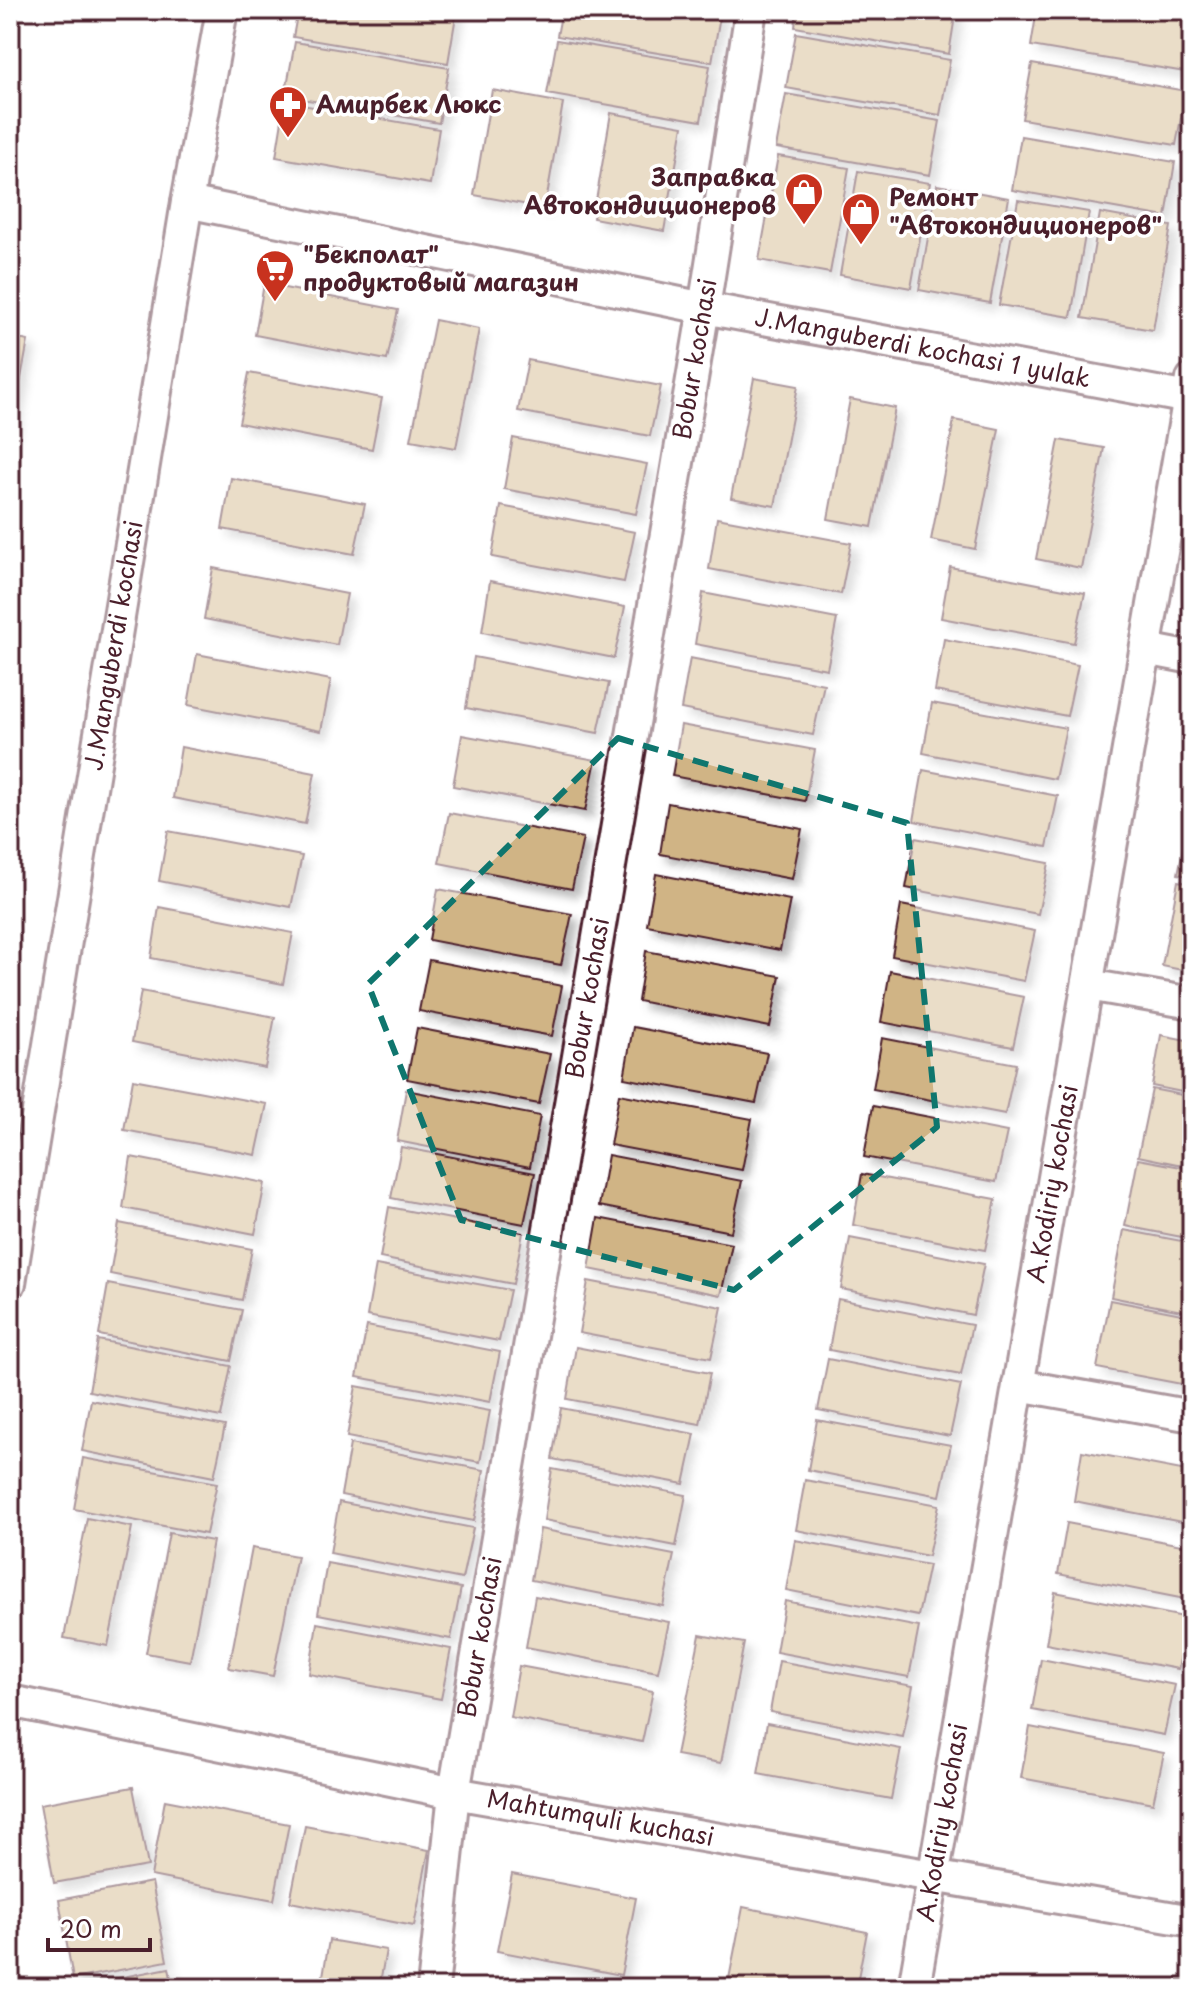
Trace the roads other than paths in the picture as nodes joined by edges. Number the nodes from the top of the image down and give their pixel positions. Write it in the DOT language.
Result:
graph roads {
  1 [pos="222,10"];
  2 [pos="751,10"];
  3 [pos="187,202"];
  4 [pos="704,308"];
  5 [pos="1190,388"];
  6 [pos="1146,649"];
  7 [pos="1192,658"];
  8 [pos="1088,985"];
  9 [pos="1192,1003"];
  10 [pos="10,1283"];
  11 [pos="1018,1385"];
  12 [pos="1192,1416"];
  13 [pos="10,1701"];
  14 [pos="454,1793"];
  15 [pos="934,1876"];
  16 [pos="1192,1921"];
  17 [pos="433,1988"];
  18 [pos="914,1988"];
  1 -- 3 [label="street, J.Manguberdi kochasi"];
  2 -- 4 [label="street, Bobur kochasi"];
  3 -- 4 [label="street, J.Manguberdi kochasi 1 yulak"];
  3 -- 10 [label="street, J.Manguberdi kochasi"];
  4 -- 5 [label="street, J.Manguberdi kochasi 1 yulak"];
  4 -- 14 [label="street, Bobur kochasi"];
  5 -- 6 [label="street, A.Kodiriy kochasi"];
  6 -- 7 [label="street"];
  6 -- 8 [label="street, A.Kodiriy kochasi"];
  8 -- 9 [label="street"];
  8 -- 11 [label="street, A.Kodiriy kochasi"];
  11 -- 12 [label="street"];
  11 -- 15 [label="street, A.Kodiriy kochasi"];
  13 -- 14 [label="street, Mahtumquli kuchasi"];
  14 -- 15 [label="street, Mahtumquli kuchasi"];
  14 -- 17 [label="street, Bobur kochasi"];
  15 -- 16 [label="street, Mahtumquli kuchasi"];
  15 -- 18 [label="street, A.Kodiriy kochasi"];
}
